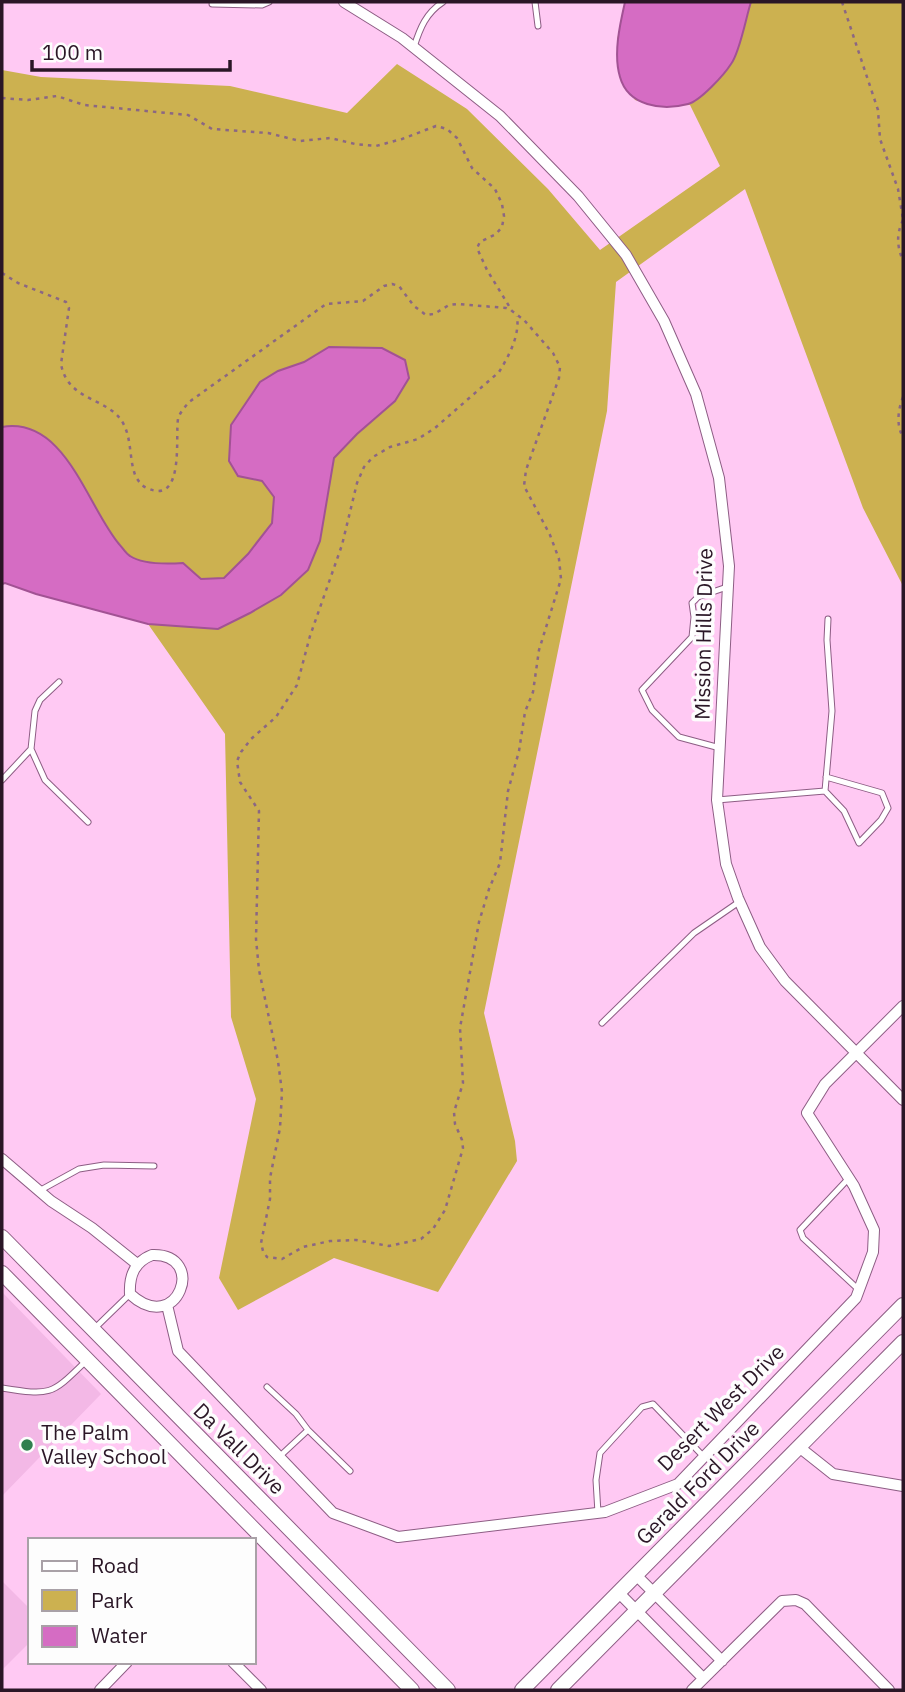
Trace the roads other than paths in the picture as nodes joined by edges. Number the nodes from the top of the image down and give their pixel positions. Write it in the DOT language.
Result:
graph roads {
  1 [pos="268,2"];
  2 [pos="344,2"];
  3 [pos="443,2"];
  4 [pos="535,2"];
  5 [pos="212,4"];
  6 [pos="538,26"];
  7 [pos="414,47"];
  8 [pos="727,587"];
  9 [pos="828,619"];
  10 [pos="59,682"];
  11 [pos="720,748"];
  12 [pos="32,749"];
  13 [pos="826,777"];
  14 [pos="2,780"];
  15 [pos="825,791"];
  16 [pos="717,800"];
  17 [pos="88,822"];
  18 [pos="739,902"];
  19 [pos="903,1006"];
  20 [pos="602,1023"];
  21 [pos="856,1054"];
  22 [pos="903,1100"];
  23 [pos="2,1159"];
  24 [pos="154,1166"];
  25 [pos="849,1178"];
  26 [pos="39,1191"];
  27 [pos="2,1237"];
  28 [pos="137,1264"];
  29 [pos="2,1273"];
  30 [pos="859,1290"];
  31 [pos="130,1294"];
  32 [pos="167,1305"];
  33 [pos="903,1305"];
  34 [pos="93,1331"];
  35 [pos="903,1342"];
  36 [pos="87,1360"];
  37 [pos="267,1387"];
  38 [pos="2,1388"];
  39 [pos="307,1430"];
  40 [pos="799,1447"];
  41 [pos="279,1457"];
  42 [pos="704,1457"];
  43 [pos="350,1471"];
  44 [pos="903,1486"];
  45 [pos="598,1513"];
  46 [pos="636,1575"];
  47 [pos="654,1592"];
  48 [pos="619,1593"];
  49 [pos="636,1610"];
  50 [pos="722,1661"];
  51 [pos="125,1664"];
  52 [pos="235,1664"];
  53 [pos="704,1678"];
  54 [pos="100,1690"];
  55 [pos="261,1690"];
  56 [pos="412,1690"];
  57 [pos="448,1690"];
  58 [pos="522,1690"];
  59 [pos="558,1690"];
  60 [pos="692,1690"];
  61 [pos="889,1690"];
  1 -- 5 [label="lane"];
  2 -- 7 [label="street, Mission Hills Drive"];
  3 -- 7 [label="lane"];
  4 -- 6 [label="lane"];
  7 -- 8 [label="street, Mission Hills Drive"];
  8 -- 11 [label="street, Mission Hills Drive"];
  8 -- 11 [label="lane"];
  9 -- 13 [label="lane"];
  10 -- 12 [label="lane"];
  11 -- 16 [label="street, Mission Hills Drive"];
  12 -- 14 [label="lane"];
  12 -- 17 [label="lane"];
  13 -- 15 [label="lane"];
  13 -- 15 [label="lane"];
  15 -- 16 [label="lane"];
  16 -- 18 [label="street, Mission Hills Drive"];
  18 -- 20 [label="lane"];
  18 -- 21 [label="street, Mission Hills Drive"];
  19 -- 21 [label="street"];
  21 -- 22 [label="street, Mission Hills Drive"];
  21 -- 25 [label="street, Desert West Drive"];
  23 -- 26 [label="street"];
  24 -- 26 [label="lane"];
  25 -- 30 [label="street, Desert West Drive"];
  25 -- 30 [label="lane"];
  26 -- 28 [label="street"];
  27 -- 34 [label="main road, Da Vall Drive"];
  28 -- 31 [label="street"];
  28 -- 32 [label="street"];
  29 -- 36 [label="main road"];
  30 -- 42 [label="street, Desert West Drive"];
  31 -- 32 [label="street"];
  31 -- 34 [label="lane"];
  32 -- 41 [label="street, Desert West Drive"];
  33 -- 46 [label="main road, Gerald Ford Drive"];
  34 -- 57 [label="main road, Da Vall Drive"];
  35 -- 40 [label="main road"];
  36 -- 38 [label="lane"];
  36 -- 56 [label="main road"];
  37 -- 39 [label="lane"];
  39 -- 41 [label="lane"];
  39 -- 43 [label="lane"];
  40 -- 44 [label="street"];
  40 -- 47 [label="main road"];
  41 -- 45 [label="street, Desert West Drive"];
  42 -- 45 [label="street, Desert West Drive"];
  42 -- 45 [label="lane"];
  46 -- 47 [label="street"];
  46 -- 48 [label="main road, Gerald Ford Drive"];
  47 -- 49 [label="main road"];
  47 -- 50 [label="street"];
  48 -- 49 [label="street"];
  48 -- 58 [label="main road, Gerald Ford Drive"];
  49 -- 53 [label="street"];
  49 -- 59 [label="main road"];
  50 -- 53 [label="street"];
  50 -- 61 [label="street"];
  51 -- 54 [label="street"];
  52 -- 55 [label="street"];
  53 -- 60 [label="street"];
}
